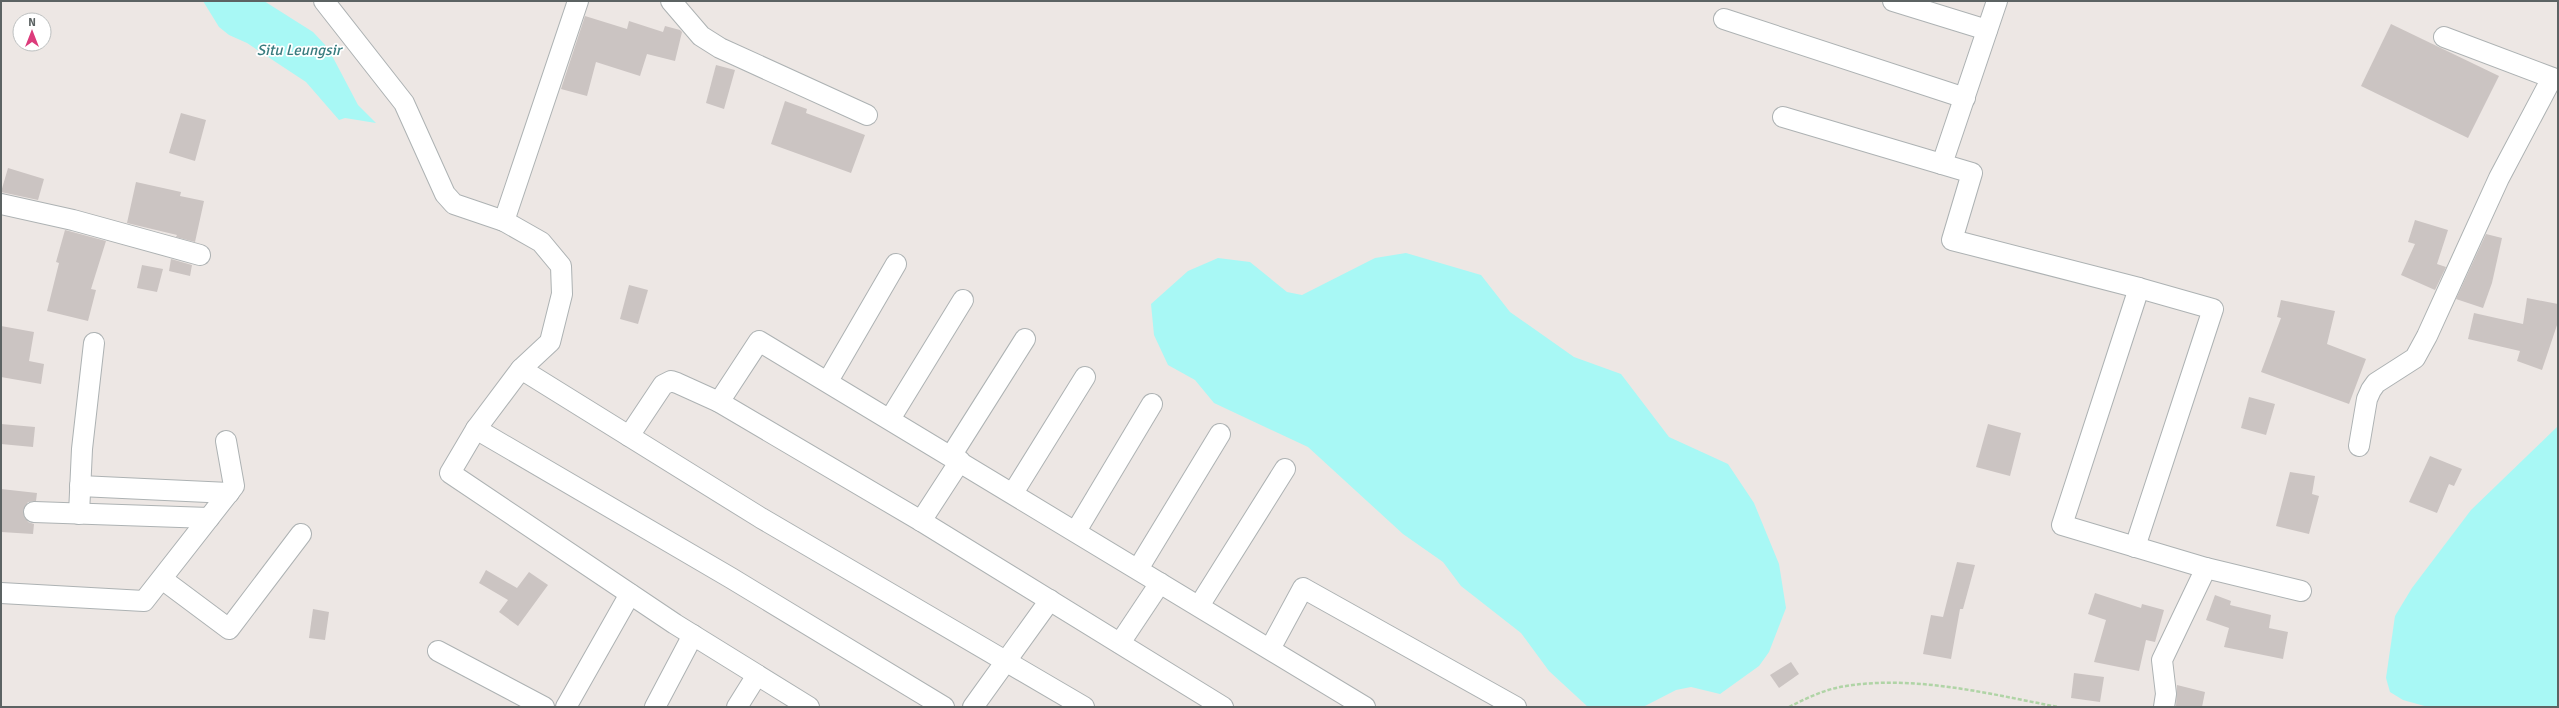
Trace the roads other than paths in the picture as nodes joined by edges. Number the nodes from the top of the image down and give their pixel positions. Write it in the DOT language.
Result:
graph roads {
  1 [pos="324,1"];
  2 [pos="578,1"];
  3 [pos="671,1"];
  4 [pos="1893,1"];
  5 [pos="1997,1"];
  6 [pos="1724,19"];
  7 [pos="1987,30"];
  8 [pos="2444,37"];
  9 [pos="2555,79"];
  10 [pos="1964,98"];
  11 [pos="867,115"];
  12 [pos="1783,117"];
  13 [pos="1942,164"];
  14 [pos="1,204"];
  15 [pos="504,221"];
  16 [pos="200,255"];
  17 [pos="896,264"];
  18 [pos="2138,288"];
  19 [pos="963,300"];
  20 [pos="1026,339"];
  21 [pos="94,343"];
  22 [pos="521,369"];
  23 [pos="1085,377"];
  24 [pos="828,381"];
  25 [pos="719,402"];
  26 [pos="1152,404"];
  27 [pos="890,418"];
  28 [pos="476,429"];
  29 [pos="1220,434"];
  30 [pos="629,436"];
  31 [pos="226,441"];
  32 [pos="2359,446"];
  33 [pos="956,458"];
  34 [pos="1285,469"];
  35 [pos="80,486"];
  36 [pos="229,492"];
  37 [pos="1013,493"];
  38 [pos="34,512"];
  39 [pos="79,514"];
  40 [pos="209,518"];
  41 [pos="921,521"];
  42 [pos="1076,531"];
  43 [pos="301,534"];
  44 [pos="2135,547"];
  45 [pos="2206,568"];
  46 [pos="1138,569"];
  47 [pos="162,579"];
  48 [pos="1160,583"];
  49 [pos="2301,591"];
  50 [pos="1,593"];
  51 [pos="630,594"];
  52 [pos="1050,600"];
  53 [pos="1199,606"];
  54 [pos="693,635"];
  55 [pos="1120,643"];
  56 [pos="1270,649"];
  57 [pos="438,651"];
  58 [pos="1006,661"];
  59 [pos="757,675"];
  60 [pos="544,707"];
  61 [pos="566,707"];
  62 [pos="655,707"];
  63 [pos="738,707"];
  64 [pos="809,707"];
  65 [pos="944,707"];
  66 [pos="973,707"];
  67 [pos="1084,707"];
  68 [pos="1223,707"];
  69 [pos="1365,707"];
  70 [pos="1516,707"];
  71 [pos="2164,707"];
  1 -- 15 [label="street"];
  2 -- 15 [label="street"];
  3 -- 11 [label="street"];
  4 -- 7 [label="street"];
  5 -- 7 [label="street"];
  6 -- 10 [label="street"];
  7 -- 10 [label="street"];
  8 -- 9 [label="street"];
  9 -- 32 [label="street"];
  10 -- 13 [label="street"];
  12 -- 13 [label="street"];
  13 -- 18 [label="street"];
  14 -- 16 [label="street"];
  15 -- 22 [label="street"];
  17 -- 24 [label="street"];
  18 -- 44 [label="street"];
  18 -- 44 [label="street"];
  19 -- 27 [label="street"];
  20 -- 33 [label="street"];
  21 -- 35 [label="street"];
  22 -- 28 [label="street"];
  22 -- 30 [label="street"];
  23 -- 37 [label="street"];
  24 -- 25 [label="street"];
  24 -- 27 [label="street"];
  25 -- 30 [label="street"];
  25 -- 41 [label="street"];
  26 -- 42 [label="street"];
  27 -- 33 [label="street"];
  28 -- 51 [label="street"];
  28 -- 65 [label="street"];
  29 -- 46 [label="street"];
  30 -- 58 [label="street"];
  31 -- 36 [label="street"];
  33 -- 37 [label="street"];
  33 -- 41 [label="street"];
  34 -- 53 [label="street"];
  35 -- 36 [label="street"];
  35 -- 39 [label="street"];
  36 -- 40 [label="street"];
  37 -- 42 [label="street"];
  38 -- 39 [label="street"];
  39 -- 40 [label="street"];
  40 -- 47 [label="street"];
  41 -- 52 [label="street"];
  42 -- 46 [label="street"];
  43 -- 47 [label="street"];
  44 -- 45 [label="street"];
  45 -- 49 [label="street"];
  45 -- 71 [label="street"];
  46 -- 48 [label="street"];
  47 -- 50 [label="street"];
  48 -- 53 [label="street"];
  48 -- 55 [label="street"];
  51 -- 54 [label="street"];
  51 -- 61 [label="street"];
  52 -- 55 [label="street"];
  52 -- 58 [label="street"];
  53 -- 56 [label="street"];
  54 -- 59 [label="street"];
  54 -- 62 [label="street"];
  55 -- 68 [label="street"];
  56 -- 69 [label="street"];
  56 -- 70 [label="street"];
  57 -- 60 [label="street"];
  58 -- 66 [label="street"];
  58 -- 67 [label="street"];
  59 -- 63 [label="street"];
  59 -- 64 [label="street"];
}
